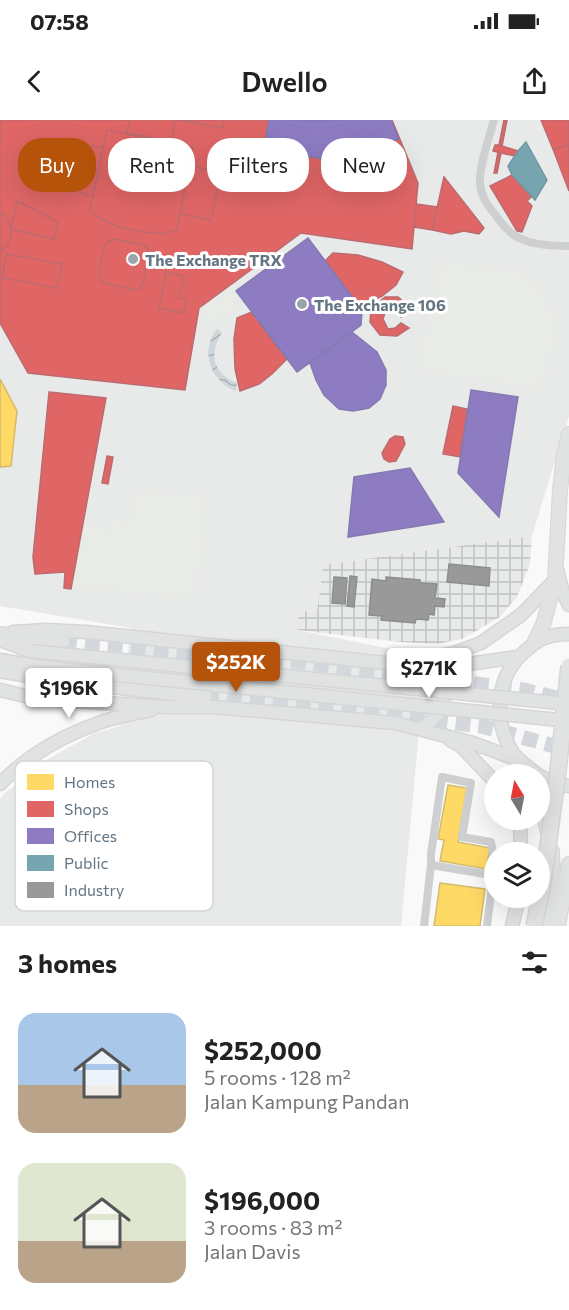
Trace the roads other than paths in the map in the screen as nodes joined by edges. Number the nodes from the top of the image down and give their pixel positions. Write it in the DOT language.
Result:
graph roads {
  1 [pos="494,120"];
  2 [pos="569,246"];
  3 [pos="569,434"];
  4 [pos="556,574"];
  5 [pos="569,605"];
  6 [pos="569,634"];
  7 [pos="0,636"];
  8 [pos="62,641"];
  9 [pos="535,641"];
  10 [pos="518,657"];
  11 [pos="0,660"];
  12 [pos="395,664"];
  13 [pos="435,666"];
  14 [pos="569,666"];
  15 [pos="0,670"];
  16 [pos="0,690"];
  17 [pos="204,696"];
  18 [pos="569,704"];
  19 [pos="167,707"];
  20 [pos="569,721"];
  21 [pos="421,729"];
  22 [pos="440,734"];
  23 [pos="25,761"];
  24 [pos="516,764"];
  25 [pos="524,764"];
  26 [pos="15,770"];
  27 [pos="484,770"];
  28 [pos="550,780"];
  29 [pos="0,784"];
  30 [pos="569,786"];
  31 [pos="548,830"];
  32 [pos="491,842"];
  33 [pos="569,864"];
  34 [pos="431,865"];
  35 [pos="484,874"];
  36 [pos="489,908"];
  37 [pos="516,908"];
  38 [pos="531,908"];
  39 [pos="546,925"];
  40 [pos="424,926"];
  41 [pos="487,926"];
  42 [pos="512,926"];
  43 [pos="527,926"];
  1 -- 2 [label="street"];
  3 -- 4 [label="main road"];
  4 -- 5 [label="main road"];
  4 -- 9 [label="main road"];
  4 -- 12 [label="main road"];
  6 -- 9 [label="main road"];
  7 -- 8 [label="highway"];
  7 -- 12 [label="main road"];
  7 -- 18 [label="main road, bridge"];
  9 -- 10 [label="main road"];
  10 -- 13 [label="main road"];
  10 -- 25 [label="main road"];
  11 -- 20 [label="main road, bridge"];
  12 -- 13 [label="main road"];
  13 -- 21 [label="main road"];
  14 -- 39 [label="highway, bridge"];
  15 -- 17 [label="highway"];
  16 -- 19 [label="main road"];
  19 -- 21 [label="main road"];
  19 -- 23 [label="main road"];
  21 -- 22 [label="main road"];
  22 -- 24 [label="main road"];
  22 -- 27 [label="main road"];
  26 -- 29 [label="main road"];
  28 -- 30 [label="main road"];
  31 -- 39 [label="main road"];
  32 -- 34 [label="street"];
  33 -- 39 [label="main road"];
  34 -- 35 [label="street"];
  34 -- 40 [label="street"];
  36 -- 41 [label="street"];
  37 -- 42 [label="main road"];
  38 -- 43 [label="main road"];
}
